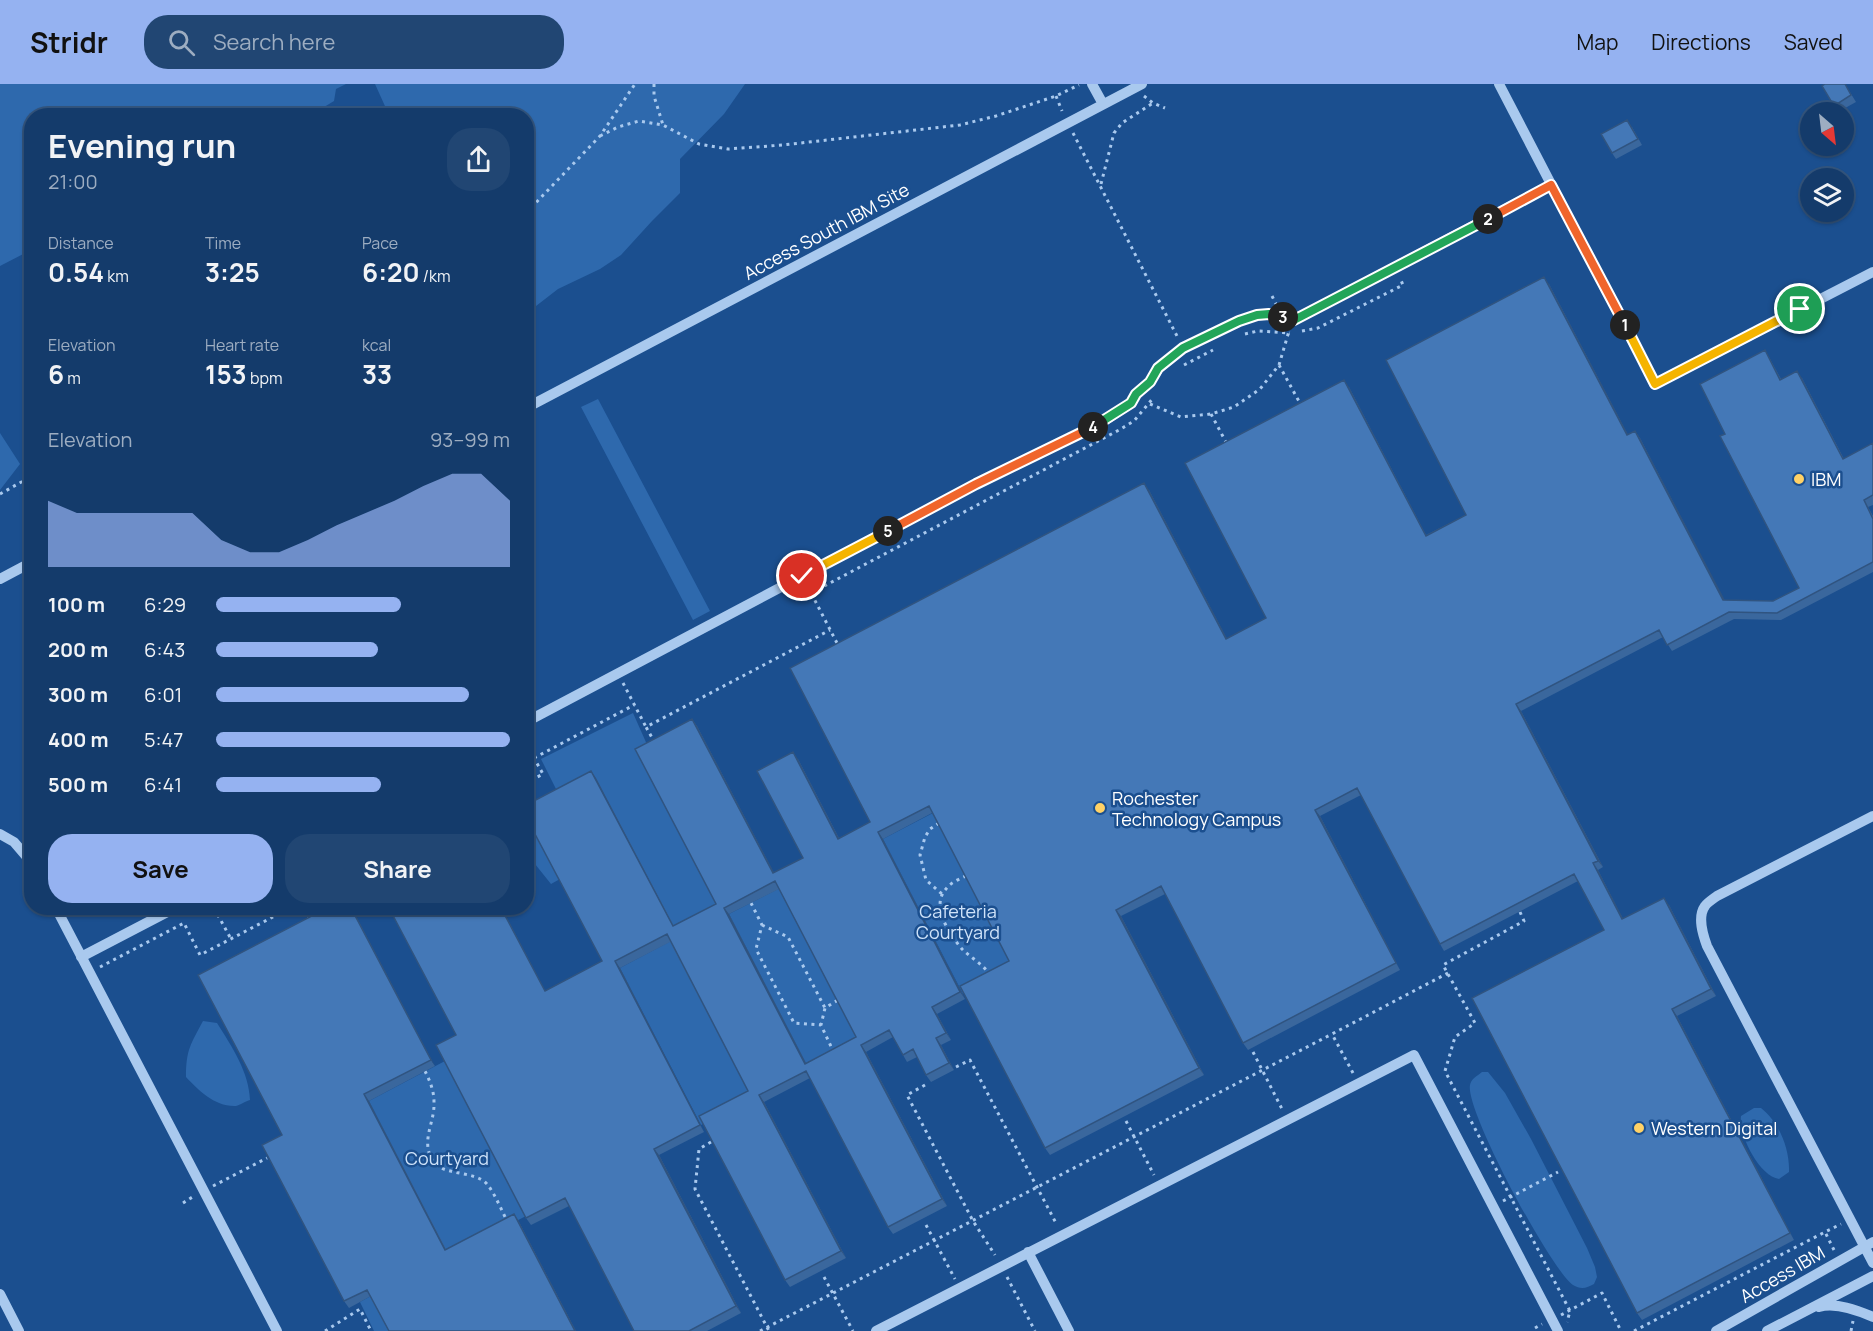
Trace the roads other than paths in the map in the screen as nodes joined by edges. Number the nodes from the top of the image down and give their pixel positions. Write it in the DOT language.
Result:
graph roads {
  1 [pos="1092,84"];
  2 [pos="1142,84"];
  3 [pos="1499,84"];
  4 [pos="1103,104"];
  5 [pos="1551,185"];
  6 [pos="1873,272"];
  7 [pos="534,404"];
  8 [pos="24,566"];
  9 [pos="0,579"];
  10 [pos="534,718"];
  11 [pos="1873,816"];
  12 [pos="0,834"];
  13 [pos="24,853"];
  14 [pos="60,915"];
  15 [pos="162,915"];
  16 [pos="81,957"];
  17 [pos="1868,1244"];
  18 [pos="1028,1252"];
  19 [pos="1873,1263"];
  20 [pos="1873,1276"];
  21 [pos="0,1294"];
  22 [pos="1801,1313"];
  23 [pos="1873,1317"];
  24 [pos="19,1331"];
  25 [pos="277,1331"];
  26 [pos="876,1331"];
  27 [pos="1069,1331"];
  28 [pos="1558,1331"];
  29 [pos="1716,1331"];
  30 [pos="1767,1331"];
  1 -- 4 [label="street"];
  2 -- 4 [label="street, Access South IBM Site"];
  3 -- 5 [label="street"];
  4 -- 7 [label="street, Access South IBM Site"];
  5 -- 6 [label="street"];
  5 -- 10 [label="street"];
  8 -- 9 [label="street"];
  11 -- 17 [label="street"];
  12 -- 13 [label="street"];
  14 -- 16 [label="street"];
  15 -- 16 [label="street"];
  16 -- 25 [label="street"];
  17 -- 19 [label="street"];
  17 -- 29 [label="street, Access IBM"];
  18 -- 26 [label="street"];
  18 -- 27 [label="street"];
  18 -- 28 [label="street"];
  20 -- 22 [label="street"];
  21 -- 24 [label="street"];
  22 -- 23 [label="street"];
  22 -- 30 [label="street"];
}
